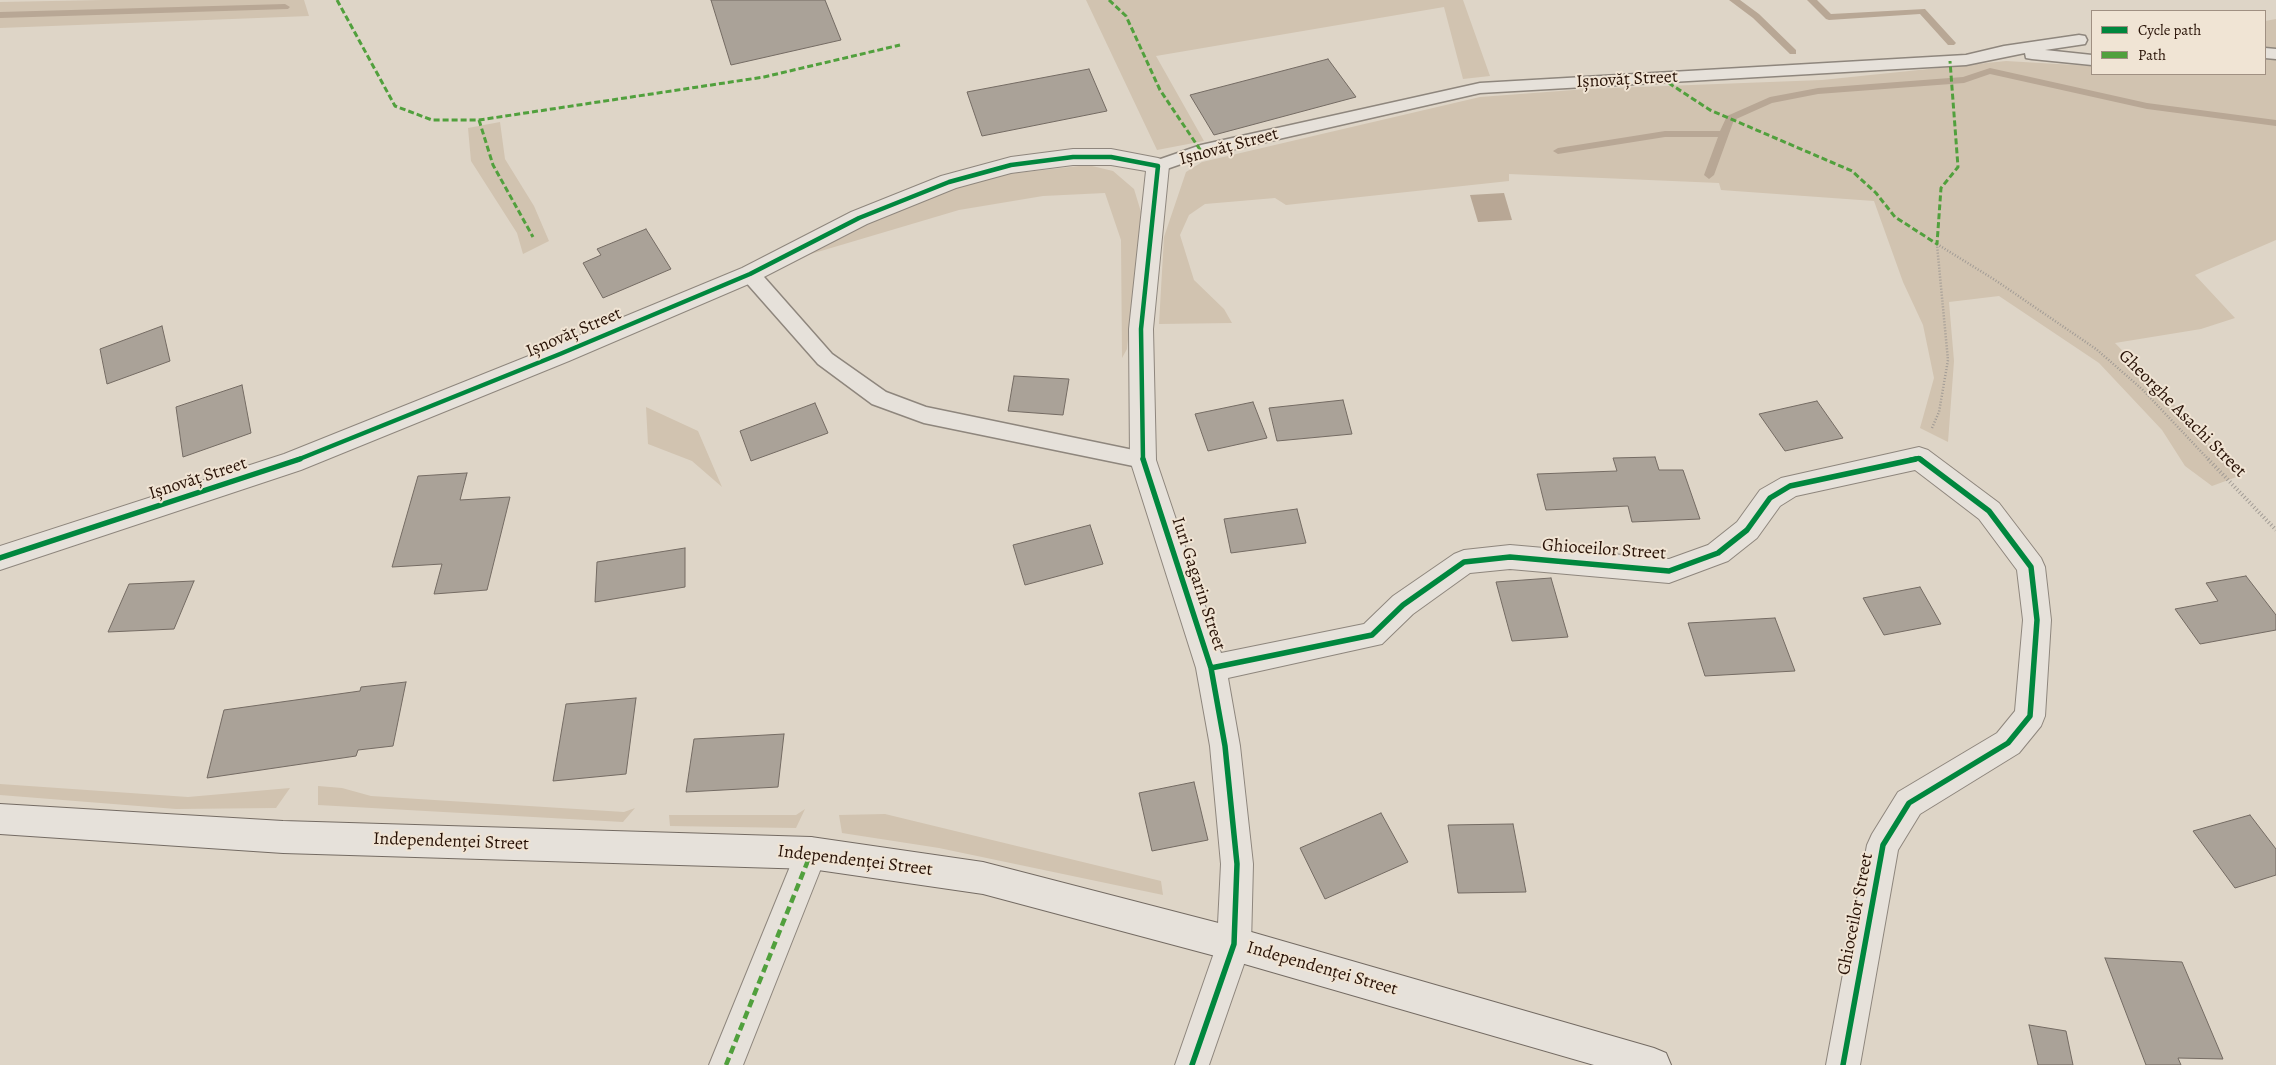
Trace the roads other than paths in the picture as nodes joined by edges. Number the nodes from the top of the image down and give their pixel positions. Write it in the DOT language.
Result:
graph roads {
  1 [pos="2079,40"];
  2 [pos="2004,51"];
  3 [pos="2091,60"];
  4 [pos="1158,166"];
  5 [pos="750,274"];
  6 [pos="1143,460"];
  7 [pos="0,558"];
  8 [pos="1211,668"];
  9 [pos="0,819"];
  10 [pos="811,852"];
  11 [pos="1234,944"];
  12 [pos="726,1065"];
  13 [pos="1192,1065"];
  14 [pos="1654,1065"];
  15 [pos="1844,1065"];
  1 -- 2 [label="lane, Ișnovăț Street"];
  2 -- 3 [label="lane"];
  2 -- 4 [label="lane, Ișnovăț Street"];
  4 -- 5 [label="street, Ișnovăț Street"];
  4 -- 6 [label="street, Iuri Gagarin Street"];
  5 -- 6 [label="lane"];
  5 -- 7 [label="street, Ișnovăț Street"];
  6 -- 8 [label="street, Iuri Gagarin Street"];
  8 -- 11 [label="street, Iuri Gagarin Street"];
  8 -- 15 [label="street, Ghioceilor Street"];
  9 -- 10 [label="street, Independenței Street"];
  10 -- 11 [label="street, Independenței Street"];
  10 -- 12 [label="street"];
  11 -- 13 [label="street, Iuri Gagarin Street"];
  11 -- 14 [label="street, Independenței Street"];
}
